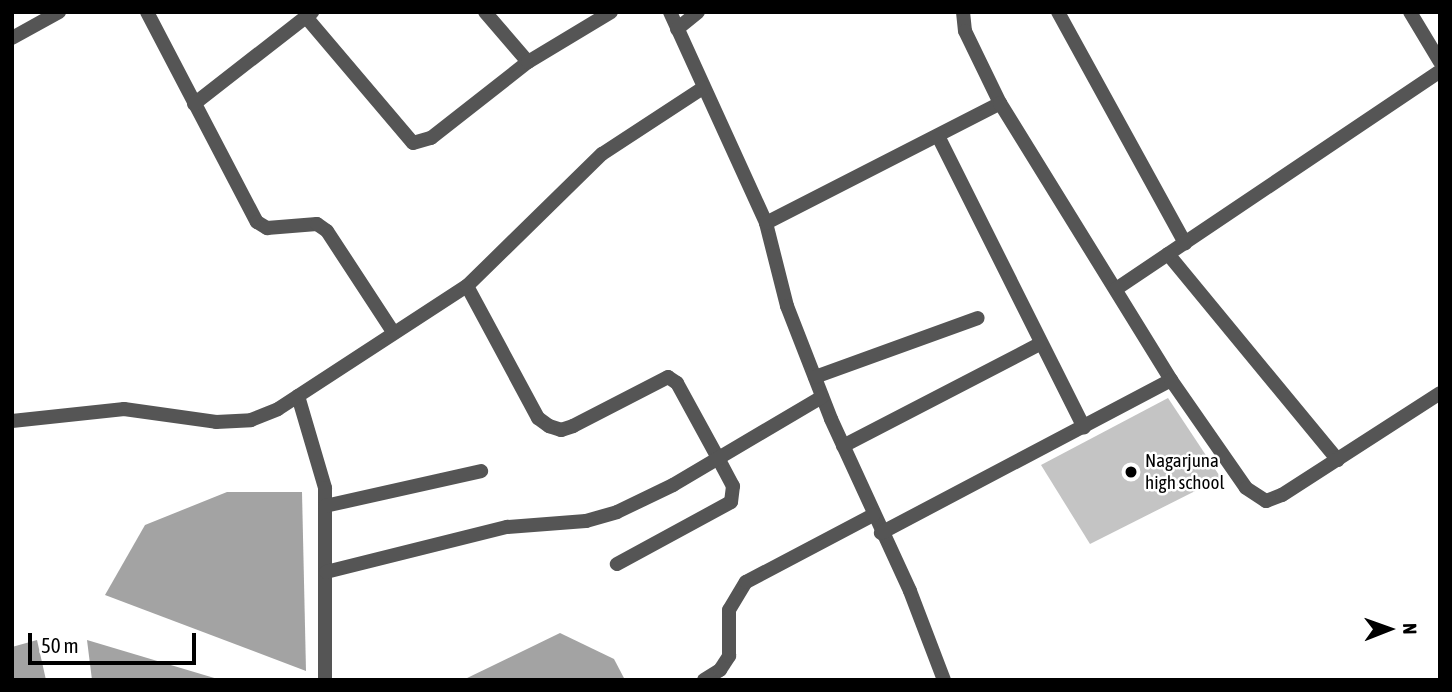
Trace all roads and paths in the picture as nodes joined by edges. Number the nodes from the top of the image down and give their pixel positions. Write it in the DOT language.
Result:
graph roads {
  1 [pos="59,12"];
  2 [pos="146,12"];
  3 [pos="485,12"];
  4 [pos="611,12"];
  5 [pos="670,12"];
  6 [pos="698,12"];
  7 [pos="963,12"];
  8 [pos="1058,12"];
  9 [pos="1410,12"];
  10 [pos="309,14"];
  11 [pos="677,29"];
  12 [pos="12,38"];
  13 [pos="528,62"];
  14 [pos="1440,62"];
  15 [pos="1440,71"];
  16 [pos="704,88"];
  17 [pos="1000,103"];
  18 [pos="194,104"];
  19 [pos="938,135"];
  20 [pos="766,223"];
  21 [pos="1185,243"];
  22 [pos="1168,254"];
  23 [pos="467,286"];
  24 [pos="1116,289"];
  25 [pos="978,318"];
  26 [pos="393,332"];
  27 [pos="1040,344"];
  28 [pos="815,377"];
  29 [pos="1171,380"];
  30 [pos="1440,393"];
  31 [pos="298,396"];
  32 [pos="822,397"];
  33 [pos="12,421"];
  34 [pos="1084,427"];
  35 [pos="843,446"];
  36 [pos="719,458"];
  37 [pos="1338,460"];
  38 [pos="481,471"];
  39 [pos="326,506"];
  40 [pos="873,516"];
  41 [pos="881,533"];
  42 [pos="617,564"];
  43 [pos="326,572"];
  44 [pos="325,680"];
  45 [pos="704,680"];
  46 [pos="944,680"];
  1 -- 12 [label="street"];
  2 -- 18 [label="street"];
  3 -- 13 [label="street"];
  4 -- 13 [label="street"];
  5 -- 11 [label="street"];
  6 -- 11 [label="street"];
  7 -- 17 [label="street"];
  8 -- 21 [label="street"];
  9 -- 14 [label="street"];
  10 -- 13 [label="street"];
  10 -- 18 [label="street"];
  11 -- 16 [label="street"];
  15 -- 21 [label="street"];
  16 -- 20 [label="street"];
  16 -- 23 [label="street"];
  17 -- 19 [label="street"];
  17 -- 24 [label="street"];
  18 -- 26 [label="street"];
  19 -- 20 [label="street"];
  19 -- 27 [label="street"];
  20 -- 28 [label="street"];
  21 -- 22 [label="street"];
  22 -- 24 [label="street"];
  22 -- 37 [label="street"];
  23 -- 26 [label="street"];
  23 -- 36 [label="street"];
  24 -- 29 [label="street"];
  25 -- 28 [label="street"];
  26 -- 31 [label="street"];
  27 -- 34 [label="street"];
  27 -- 35 [label="street"];
  28 -- 32 [label="street"];
  29 -- 34 [label="street"];
  29 -- 37 [label="street"];
  30 -- 37 [label="street"];
  31 -- 33 [label="street"];
  31 -- 39 [label="street"];
  32 -- 35 [label="street"];
  32 -- 36 [label="street"];
  34 -- 41 [label="street"];
  35 -- 40 [label="street"];
  36 -- 42 [label="street"];
  36 -- 43 [label="street"];
  38 -- 39 [label="street"];
  39 -- 43 [label="street"];
  40 -- 41 [label="street"];
  40 -- 45 [label="street"];
  41 -- 46 [label="street"];
  43 -- 44 [label="street"];
}
